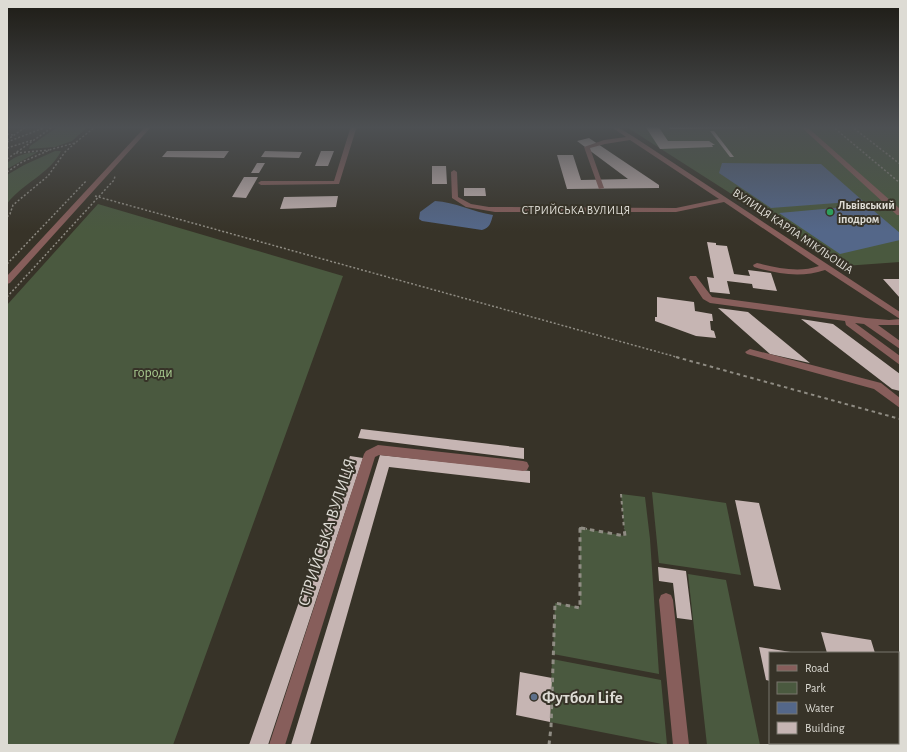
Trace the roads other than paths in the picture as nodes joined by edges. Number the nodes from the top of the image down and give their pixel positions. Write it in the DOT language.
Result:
graph roads {
  1 [pos="117,161"];
  2 [pos="343,161"];
  3 [pos="592,161"];
  4 [pos="667,161"];
  5 [pos="843,161"];
  6 [pos="454,172"];
  7 [pos="261,183"];
  8 [pos="601,188"];
  9 [pos="725,200"];
  10 [pos="900,213"];
  11 [pos="757,265"];
  12 [pos="826,267"];
  13 [pos="693,278"];
  14 [pos="7,281"];
  15 [pos="900,316"];
  16 [pos="866,321"];
  17 [pos="900,322"];
  18 [pos="849,323"];
  19 [pos="900,346"];
  20 [pos="750,352"];
  21 [pos="900,361"];
  22 [pos="900,404"];
  23 [pos="523,466"];
  24 [pos="666,600"];
  25 [pos="277,745"];
  26 [pos="681,745"];
  1 -- 14 [label="street"];
  2 -- 7 [label="street"];
  3 -- 8 [label="street, СТРИЙСЬКА ВУЛИЦЯ"];
  4 -- 9 [label="street, ВУЛИЦЯ КАРЛА МІКЛЬОША"];
  5 -- 10 [label="street"];
  6 -- 9 [label="street, СТРИЙСЬКА ВУЛИЦЯ"];
  9 -- 12 [label="street, ВУЛИЦЯ КАРЛА МІКЛЬОША"];
  11 -- 12 [label="street"];
  12 -- 15 [label="street, ВУЛИЦЯ КАРЛА МІКЛЬОША"];
  13 -- 16 [label="street"];
  16 -- 17 [label="street"];
  16 -- 19 [label="street"];
  18 -- 21 [label="street"];
  20 -- 22 [label="street"];
  23 -- 25 [label="street, СТРИЙСЬКА ВУЛИЦЯ"];
  24 -- 26 [label="street"];
}
